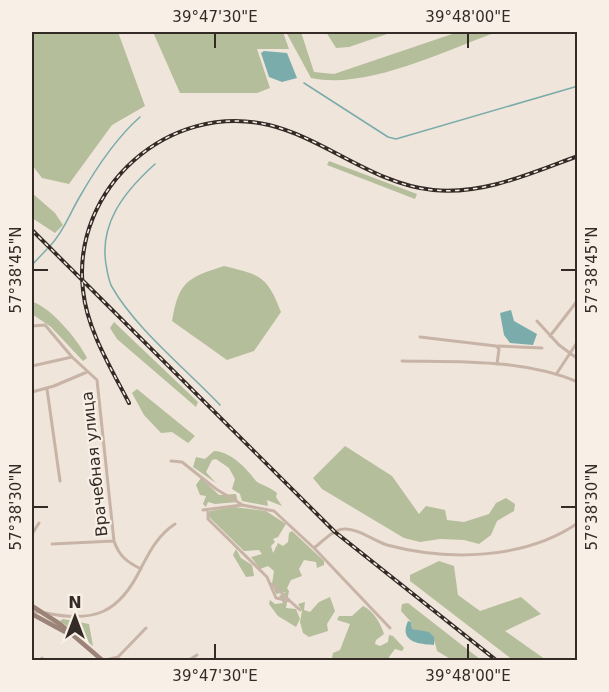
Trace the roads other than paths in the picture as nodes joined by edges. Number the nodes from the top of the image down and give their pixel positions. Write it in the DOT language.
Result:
graph roads {
  1 [pos="578,300"];
  2 [pos="537,321"];
  3 [pos="32,326"];
  4 [pos="549,336"];
  5 [pos="420,337"];
  6 [pos="578,341"];
  7 [pos="496,346"];
  8 [pos="542,348"];
  9 [pos="571,354"];
  10 [pos="72,357"];
  11 [pos="578,359"];
  12 [pos="402,360"];
  13 [pos="497,364"];
  14 [pos="32,366"];
  15 [pos="87,372"];
  16 [pos="557,373"];
  17 [pos="578,382"];
  18 [pos="47,389"];
  19 [pos="32,392"];
  20 [pos="171,461"];
  21 [pos="60,482"];
  22 [pos="242,504"];
  23 [pos="209,508"];
  24 [pos="203,510"];
  25 [pos="39,523"];
  26 [pos="578,523"];
  27 [pos="175,524"];
  28 [pos="32,534"];
  29 [pos="114,541"];
  30 [pos="52,544"];
  31 [pos="314,548"];
  32 [pos="141,569"];
  33 [pos="271,583"];
  34 [pos="290,602"];
  35 [pos="32,606"];
  36 [pos="300,610"];
  37 [pos="42,612"];
  38 [pos="32,613"];
  39 [pos="146,628"];
  40 [pos="390,628"];
  41 [pos="77,639"];
  42 [pos="197,655"];
  43 [pos="104,660"];
  44 [pos="189,660"];
  1 -- 4 [label="street"];
  2 -- 4 [label="street"];
  3 -- 10 [label="street"];
  4 -- 9 [label="street"];
  5 -- 7 [label="street"];
  6 -- 9 [label="street"];
  7 -- 8 [label="street"];
  7 -- 13 [label="street"];
  9 -- 11 [label="street"];
  9 -- 16 [label="street"];
  10 -- 14 [label="street"];
  10 -- 15 [label="street"];
  12 -- 13 [label="street"];
  13 -- 16 [label="street"];
  15 -- 18 [label="street"];
  15 -- 29 [label="street, Врачебная улица"];
  16 -- 17 [label="street"];
  18 -- 19 [label="street"];
  18 -- 21 [label="street"];
  20 -- 22 [label="street"];
  22 -- 23 [label="street"];
  22 -- 31 [label="street"];
  23 -- 24 [label="street"];
  23 -- 33 [label="street"];
  25 -- 28 [label="street"];
  26 -- 31 [label="street"];
  27 -- 32 [label="street"];
  29 -- 30 [label="street"];
  29 -- 32 [label="street, Врачебная улица"];
  31 -- 40 [label="street"];
  32 -- 37 [label="street"];
  33 -- 34 [label="street"];
  33 -- 34 [label="street"];
  34 -- 36 [label="street"];
  35 -- 37 [label="main road"];
  37 -- 38 [label="street"];
  37 -- 41 [label="main road"];
  38 -- 41 [label="main road"];
  39 -- 43 [label="street"];
  41 -- 43 [label="main road"];
  42 -- 44 [label="street"];
}
